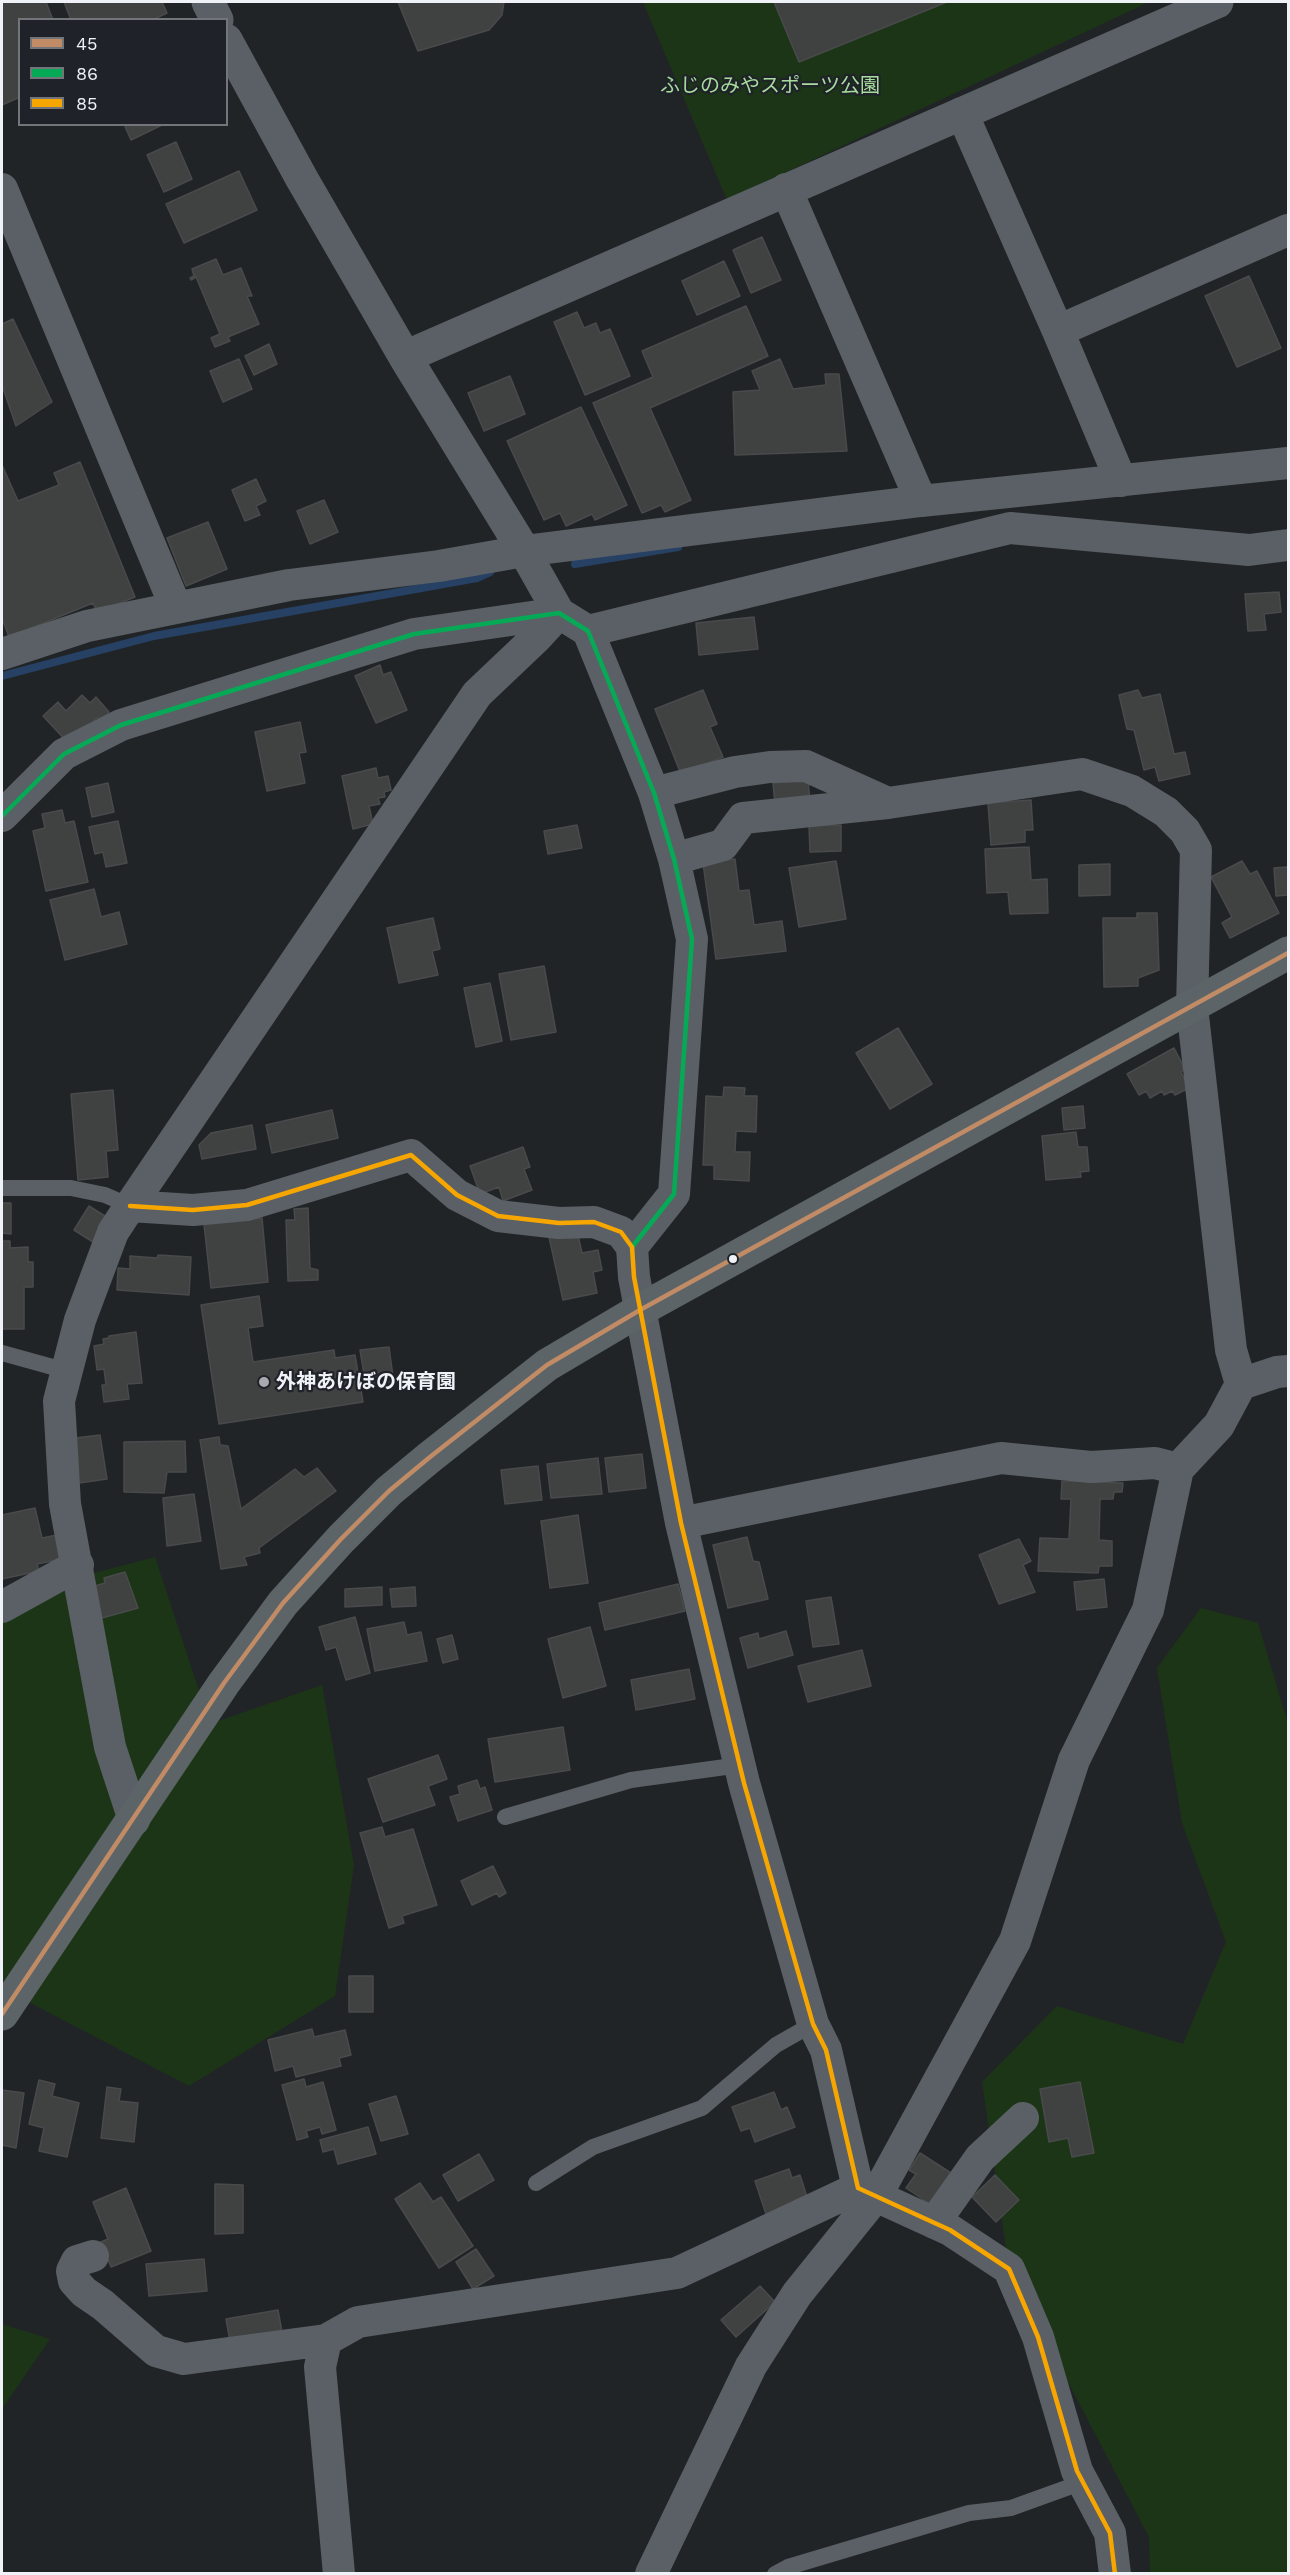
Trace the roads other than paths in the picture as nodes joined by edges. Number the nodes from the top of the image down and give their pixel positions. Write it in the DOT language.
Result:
graph roads {
  1 [pos="208,2"];
  2 [pos="1217,2"];
  3 [pos="216,18"];
  4 [pos="228,44"];
  5 [pos="962,113"];
  6 [pos="2,189"];
  7 [pos="786,189"];
  8 [pos="1288,230"];
  9 [pos="1058,331"];
  10 [pos="405,357"];
  11 [pos="1288,463"];
  12 [pos="1120,481"];
  13 [pos="921,501"];
  14 [pos="1288,545"];
  15 [pos="524,551"];
  16 [pos="176,608"];
  17 [pos="559,613"];
  18 [pos="588,631"];
  19 [pos="2,654"];
  20 [pos="654,793"];
  21 [pos="888,803"];
  22 [pos="2,816"];
  23 [pos="674,859"];
  24 [pos="1288,953"];
  25 [pos="1192,1007"];
  26 [pos="2,1188"];
  27 [pos="130,1206"];
  28 [pos="632,1247"];
  29 [pos="640,1310"];
  30 [pos="2,1353"];
  31 [pos="67,1371"];
  32 [pos="1288,1371"];
  33 [pos="1241,1384"];
  34 [pos="1178,1469"];
  35 [pos="681,1523"];
  36 [pos="78,1565"];
  37 [pos="2,1607"];
  38 [pos="740,1765"];
  39 [pos="505,1817"];
  40 [pos="134,1820"];
  41 [pos="2,2014"];
  42 [pos="813,2024"];
  43 [pos="1023,2118"];
  44 [pos="536,2183"];
  45 [pos="867,2192"];
  46 [pos="934,2223"];
  47 [pos="93,2256"];
  48 [pos="326,2340"];
  49 [pos="1083,2482"];
  50 [pos="339,2574"];
  51 [pos="651,2574"];
  52 [pos="774,2574"];
  53 [pos="1115,2574"];
  1 -- 3 [label="street"];
  2 -- 5 [label="street"];
  4 -- 10 [label="street"];
  5 -- 7 [label="street"];
  5 -- 9 [label="street"];
  6 -- 16 [label="street"];
  7 -- 10 [label="street"];
  7 -- 13 [label="street"];
  8 -- 9 [label="street"];
  9 -- 12 [label="street"];
  10 -- 15 [label="street"];
  11 -- 12 [label="street"];
  12 -- 13 [label="street"];
  13 -- 15 [label="street"];
  14 -- 18 [label="street"];
  15 -- 16 [label="street"];
  15 -- 17 [label="street"];
  16 -- 19 [label="street"];
  17 -- 18 [label="street"];
  17 -- 22 [label="street"];
  17 -- 27 [label="street"];
  18 -- 20 [label="street"];
  20 -- 21 [label="street"];
  20 -- 23 [label="street"];
  21 -- 23 [label="street"];
  21 -- 25 [label="street"];
  23 -- 28 [label="street"];
  24 -- 25 [label="main road"];
  25 -- 29 [label="main road"];
  25 -- 33 [label="street"];
  26 -- 27 [label="lane"];
  27 -- 28 [label="street"];
  27 -- 31 [label="street"];
  28 -- 29 [label="street"];
  29 -- 35 [label="street"];
  29 -- 40 [label="main road"];
  30 -- 31 [label="lane"];
  31 -- 36 [label="street"];
  32 -- 33 [label="street"];
  33 -- 34 [label="street"];
  34 -- 35 [label="street"];
  34 -- 45 [label="street"];
  35 -- 38 [label="street"];
  36 -- 37 [label="street"];
  36 -- 40 [label="street"];
  38 -- 39 [label="lane"];
  38 -- 42 [label="street"];
  40 -- 41 [label="main road"];
  42 -- 44 [label="lane"];
  42 -- 45 [label="street"];
  43 -- 46 [label="street"];
  45 -- 46 [label="street"];
  45 -- 48 [label="street"];
  45 -- 51 [label="street"];
  46 -- 49 [label="street"];
  47 -- 48 [label="street"];
  48 -- 50 [label="street"];
  49 -- 52 [label="lane"];
  49 -- 53 [label="street"];
}
